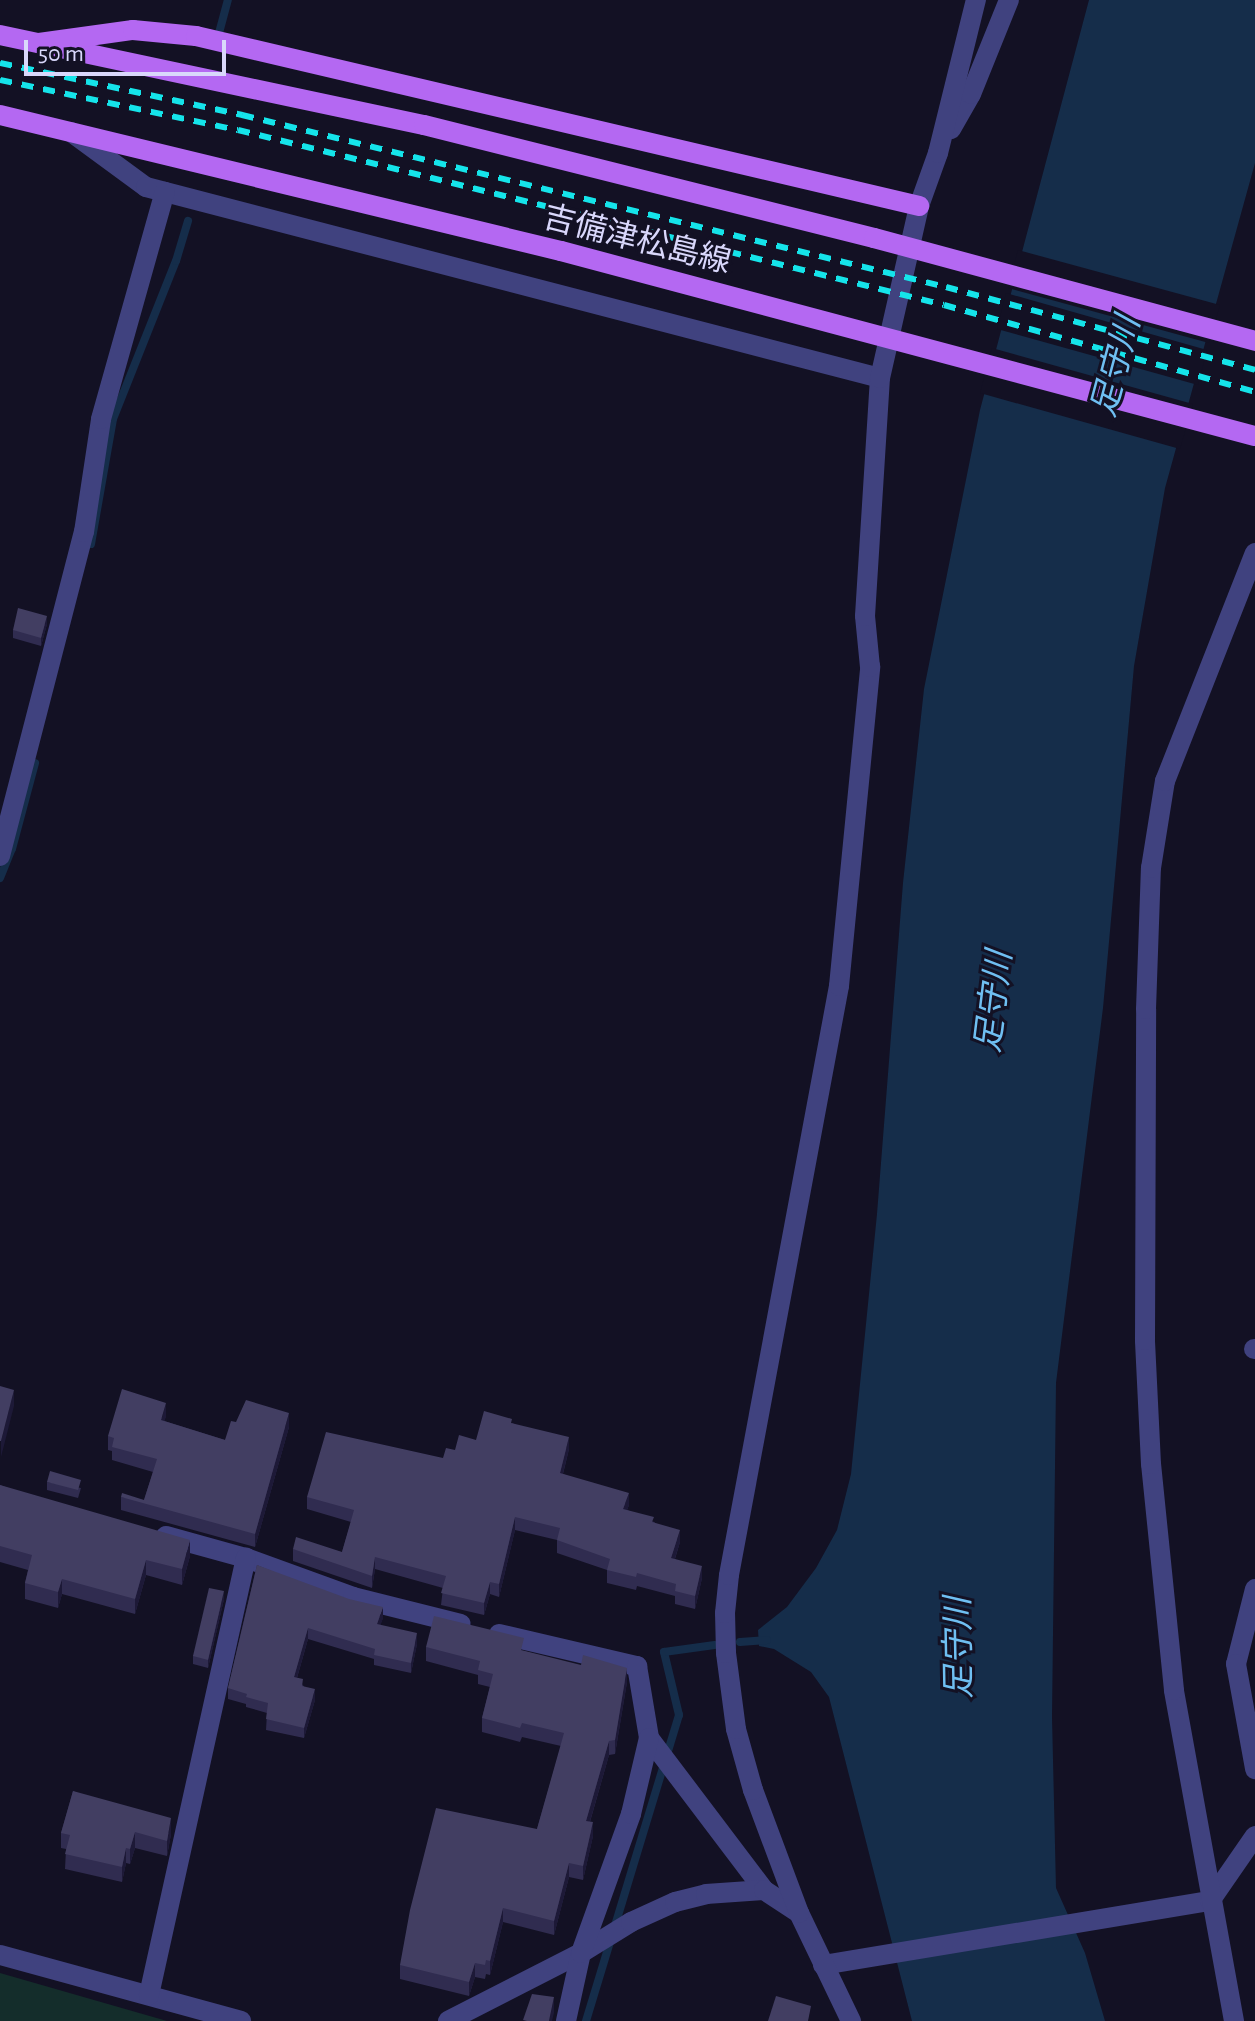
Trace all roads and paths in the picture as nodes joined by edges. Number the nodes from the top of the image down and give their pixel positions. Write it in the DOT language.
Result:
graph roads {
  1 [pos="976,0"];
  2 [pos="1009,0"];
  3 [pos="0,35"];
  4 [pos="39,43"];
  5 [pos="0,115"];
  6 [pos="69,131"];
  7 [pos="938,153"];
  8 [pos="165,192"];
  9 [pos="919,206"];
  10 [pos="1255,341"];
  11 [pos="880,378"];
  12 [pos="1255,436"];
  13 [pos="1255,553"];
  14 [pos="0,856"];
  15 [pos="139,1528"];
  16 [pos="246,1558"];
  17 [pos="1255,1589"];
  18 [pos="660,1752"];
  19 [pos="1255,1769"];
  20 [pos="1255,1836"];
  21 [pos="764,1890"];
  22 [pos="1204,1902"];
  23 [pos="799,1913"];
  24 [pos="586,1949"];
  25 [pos="0,1955"];
  26 [pos="831,1964"];
  27 [pos="149,1995"];
  28 [pos="241,2021"];
  29 [pos="448,2021"];
  30 [pos="566,2021"];
  31 [pos="851,2021"];
  32 [pos="1234,2021"];
  1 -- 7 [label="street"];
  2 -- 7 [label="street"];
  3 -- 4 [label="main road, 吉備津松島線"];
  4 -- 9 [label="main road"];
  4 -- 10 [label="main road, 吉備津松島線, bridge"];
  5 -- 6 [label="main road, 吉備津松島線"];
  6 -- 8 [label="street"];
  6 -- 12 [label="main road, 吉備津松島線, bridge"];
  7 -- 9 [label="street"];
  8 -- 11 [label="street"];
  8 -- 14 [label="street"];
  9 -- 11 [label="street"];
  11 -- 23 [label="street"];
  13 -- 22 [label="street"];
  15 -- 16 [label="street"];
  16 -- 18 [label="street"];
  16 -- 27 [label="street"];
  17 -- 19 [label="street"];
  18 -- 21 [label="street"];
  18 -- 24 [label="street"];
  20 -- 22 [label="street"];
  21 -- 23 [label="street"];
  21 -- 24 [label="street"];
  22 -- 26 [label="street"];
  22 -- 32 [label="street"];
  23 -- 26 [label="street"];
  24 -- 29 [label="street"];
  24 -- 30 [label="street"];
  25 -- 27 [label="street"];
  26 -- 31 [label="street"];
  27 -- 28 [label="street"];
}
